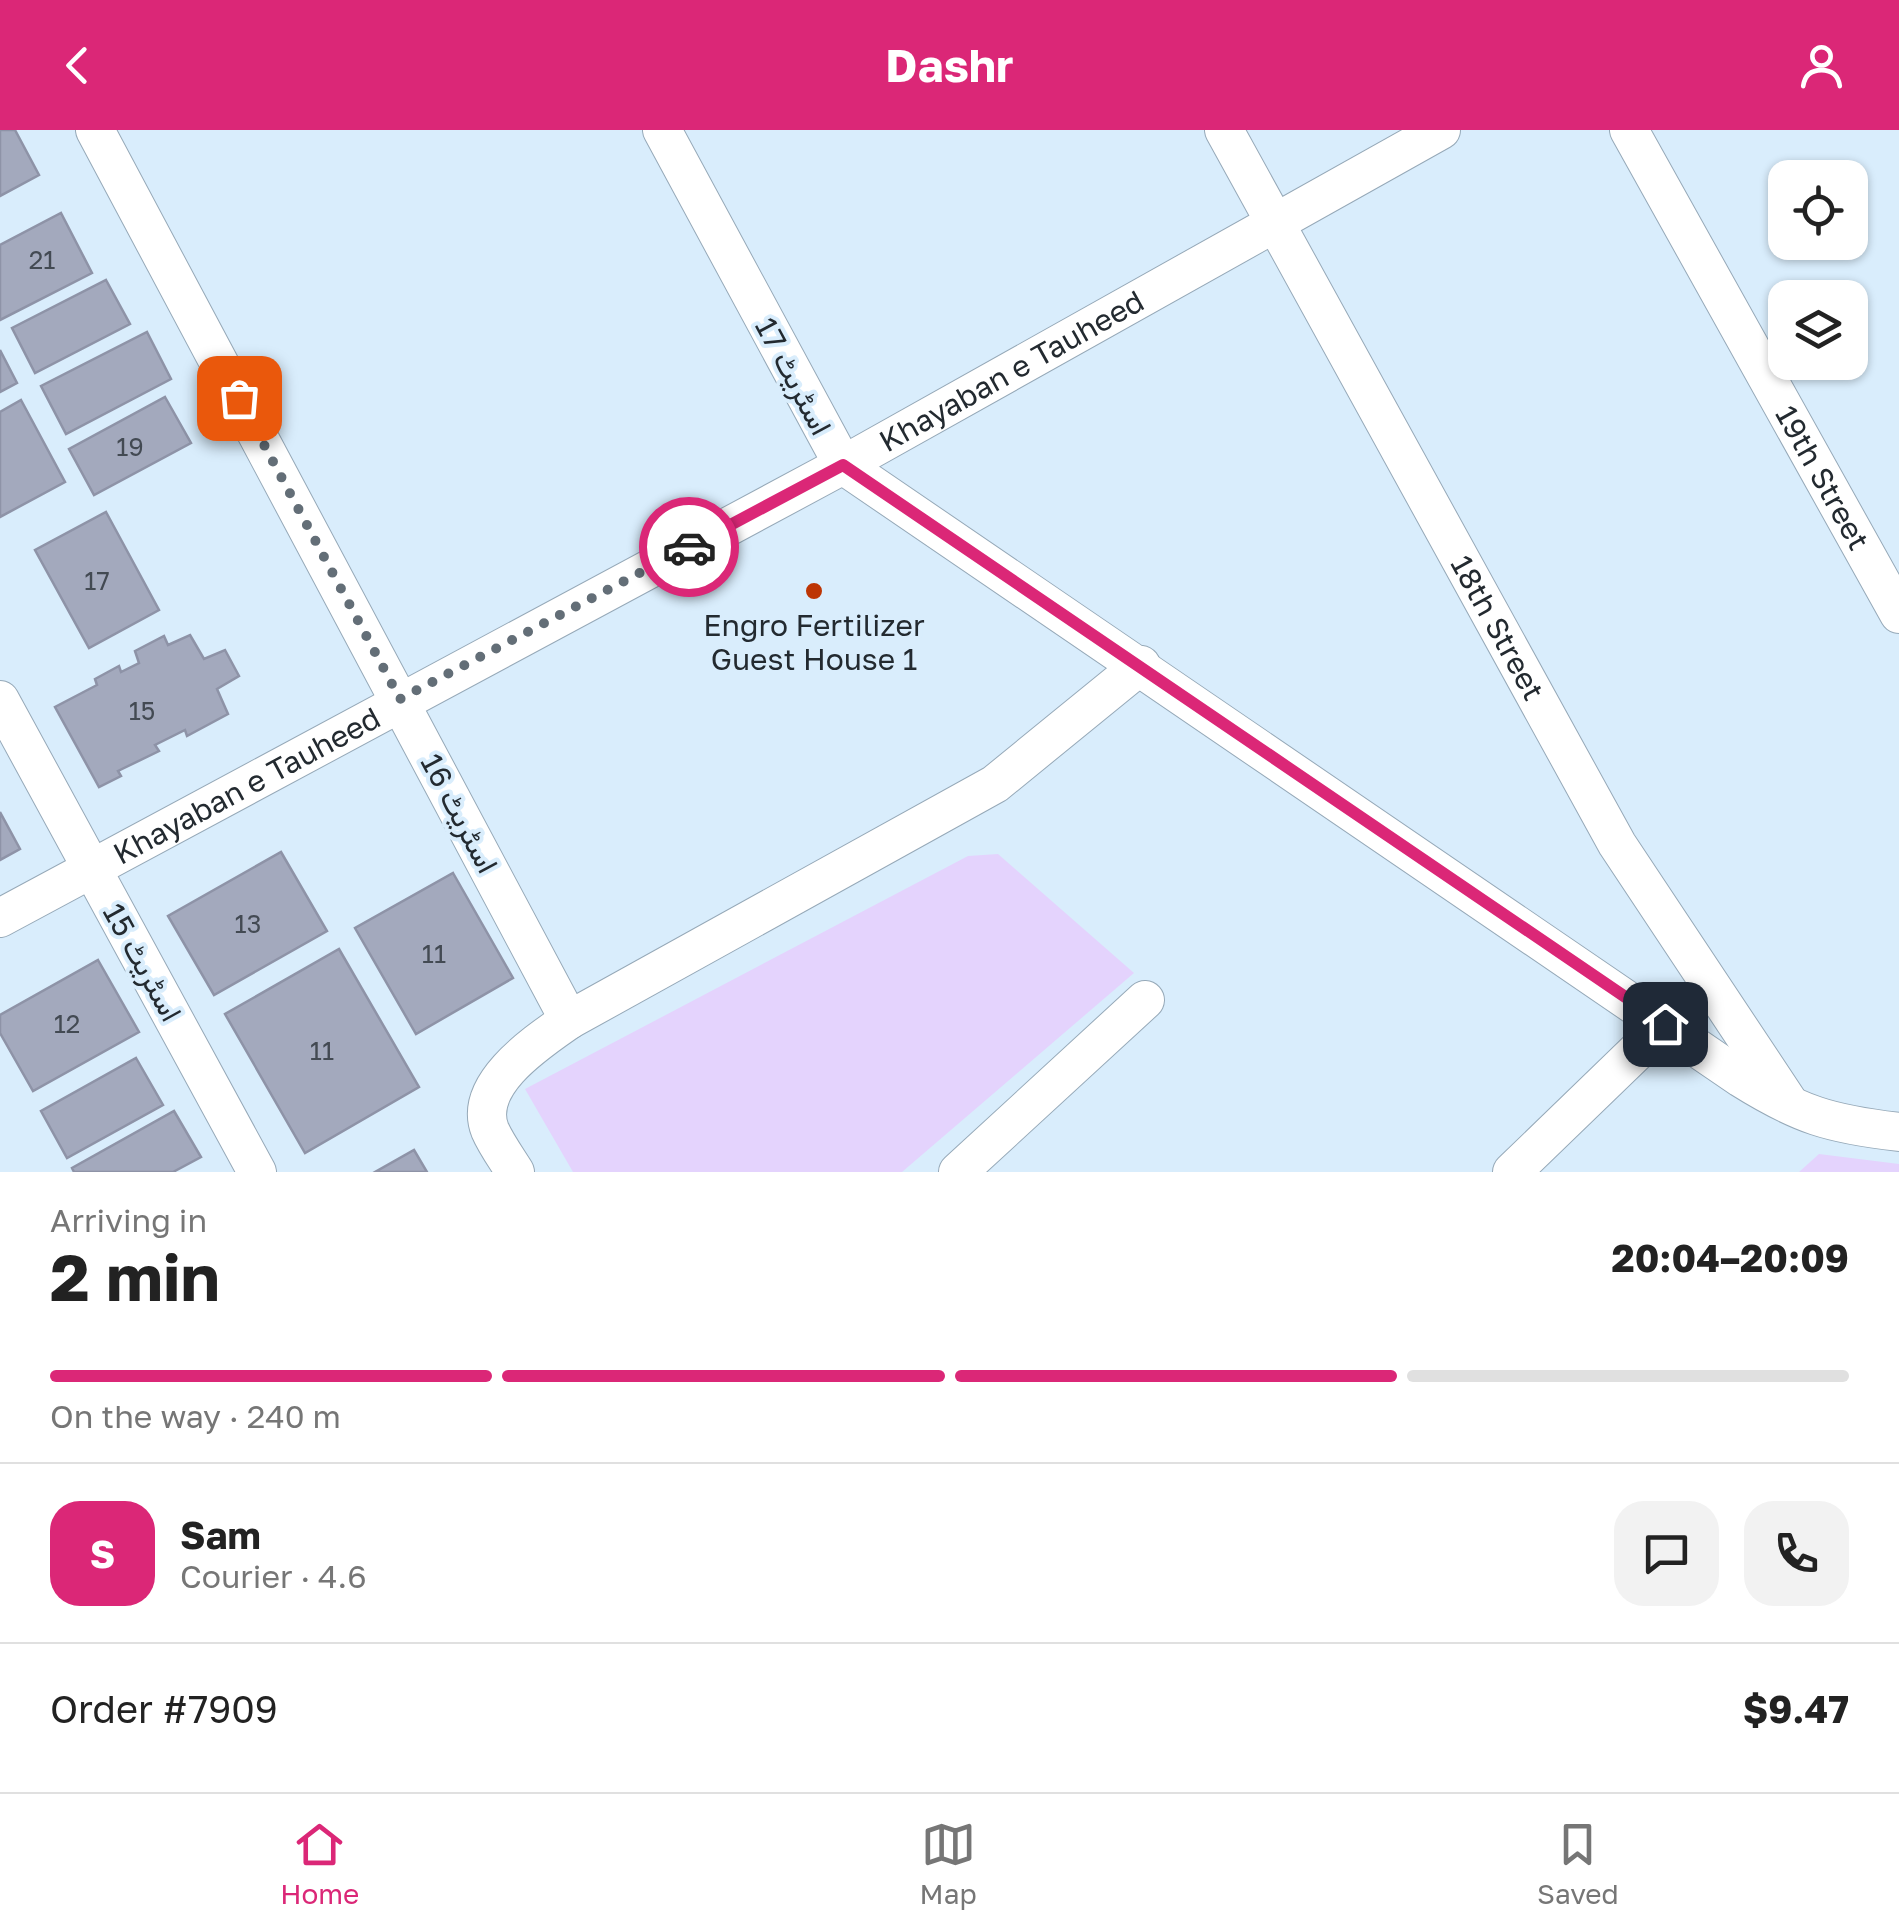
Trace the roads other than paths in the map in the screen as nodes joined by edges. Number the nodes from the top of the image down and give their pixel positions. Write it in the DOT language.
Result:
graph roads {
  1 [pos="95,130"];
  2 [pos="662,130"];
  3 [pos="1224,130"];
  4 [pos="1441,130"];
  5 [pos="1628,130"];
  6 [pos="1273,221"];
  7 [pos="843,465"];
  8 [pos="1899,614"];
  9 [pos="1140,665"];
  10 [pos="400,699"];
  11 [pos="0,700"];
  12 [pos="91,867"];
  13 [pos="0,918"];
  14 [pos="1145,1000"];
  15 [pos="570,1020"];
  16 [pos="1665,1024"];
  17 [pos="1794,1110"];
  18 [pos="1899,1132"];
  19 [pos="257,1172"];
  20 [pos="515,1172"];
  21 [pos="958,1172"];
  22 [pos="1512,1172"];
  1 -- 10 [label="street, اسٹریٹ 16"];
  2 -- 7 [label="street, اسٹریٹ 17"];
  3 -- 6 [label="street, 18th Street"];
  4 -- 6 [label="street, Khayaban e Tauheed"];
  5 -- 8 [label="street, 19th Street"];
  6 -- 7 [label="street, Khayaban e Tauheed"];
  6 -- 17 [label="street, 18th Street"];
  7 -- 9 [label="street, اسٹریٹ 17"];
  7 -- 10 [label="street, Khayaban e Tauheed"];
  9 -- 15 [label="street"];
  9 -- 16 [label="street, اسٹریٹ 17"];
  10 -- 12 [label="street, Khayaban e Tauheed"];
  10 -- 15 [label="street, اسٹریٹ 16"];
  11 -- 12 [label="street, اسٹریٹ 15"];
  12 -- 13 [label="street, Khayaban e Tauheed"];
  12 -- 19 [label="street, اسٹریٹ 15"];
  14 -- 21 [label="street"];
  15 -- 20 [label="street"];
  16 -- 17 [label="street, اسٹریٹ 17"];
  16 -- 22 [label="street"];
  17 -- 18 [label="street, اسٹریٹ 17"];
}
